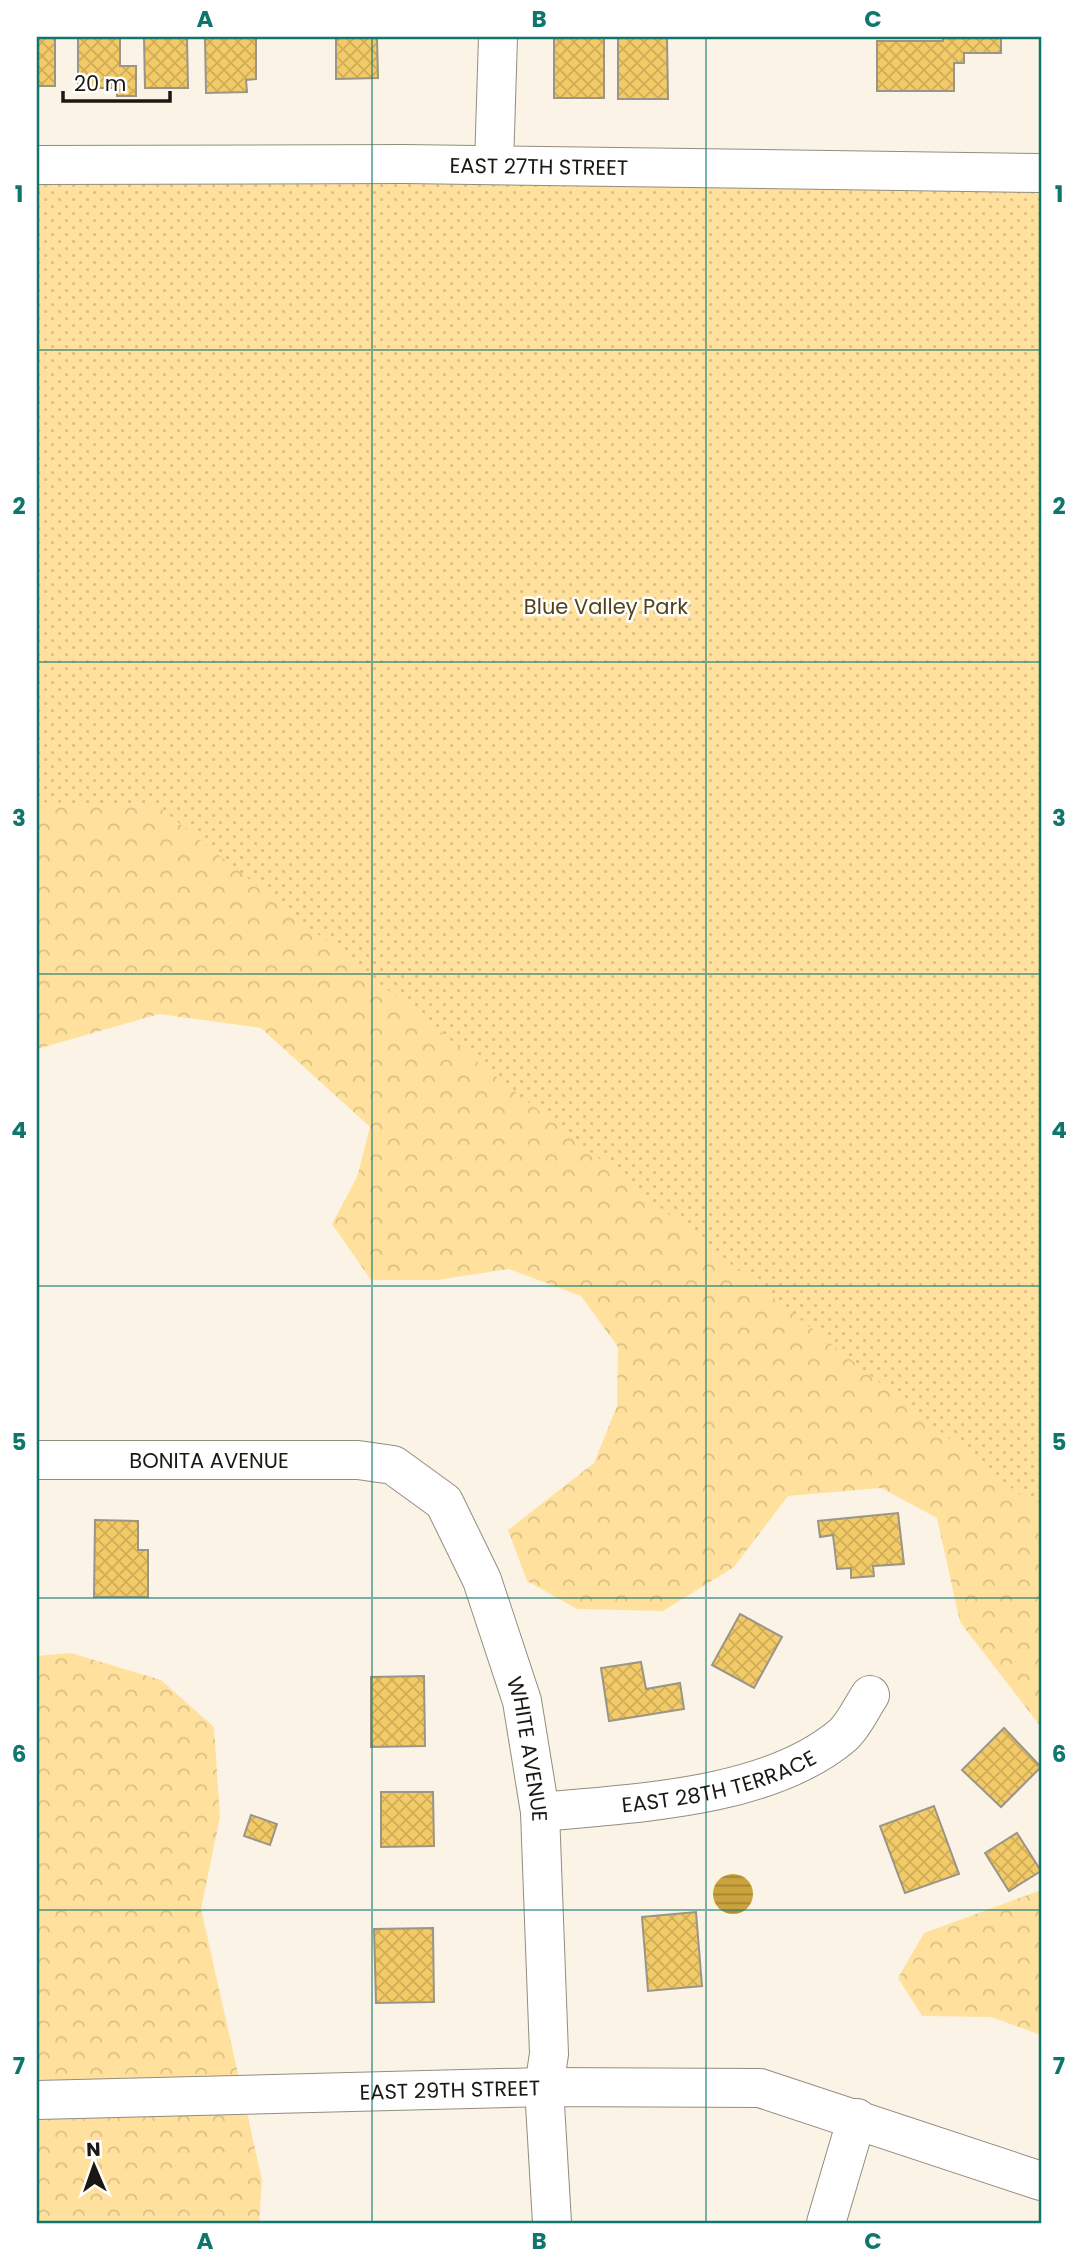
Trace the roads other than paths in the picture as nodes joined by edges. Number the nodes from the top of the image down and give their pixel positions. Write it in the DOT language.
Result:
graph roads {
  1 [pos="498,37"];
  2 [pos="37,165"];
  3 [pos="494,165"];
  4 [pos="1041,173"];
  5 [pos="37,1460"];
  6 [pos="381,1463"];
  7 [pos="870,1695"];
  8 [pos="540,1812"];
  9 [pos="544,2087"];
  10 [pos="37,2100"];
  11 [pos="857,2118"];
  12 [pos="1041,2181"];
  13 [pos="552,2223"];
  14 [pos="826,2223"];
  1 -- 3 [label="street"];
  2 -- 3 [label="street, EAST 27TH STREET"];
  3 -- 4 [label="street, EAST 27TH STREET"];
  5 -- 6 [label="street, BONITA AVENUE"];
  6 -- 8 [label="street, WHITE AVENUE"];
  7 -- 8 [label="street, EAST 28TH TERRACE"];
  8 -- 9 [label="street, WHITE AVENUE"];
  9 -- 10 [label="street, EAST 29TH STREET"];
  9 -- 11 [label="street, EAST 29TH STREET"];
  9 -- 13 [label="street, WHITE AVENUE"];
  11 -- 12 [label="street, EAST 29TH STREET"];
  11 -- 14 [label="street"];
}
